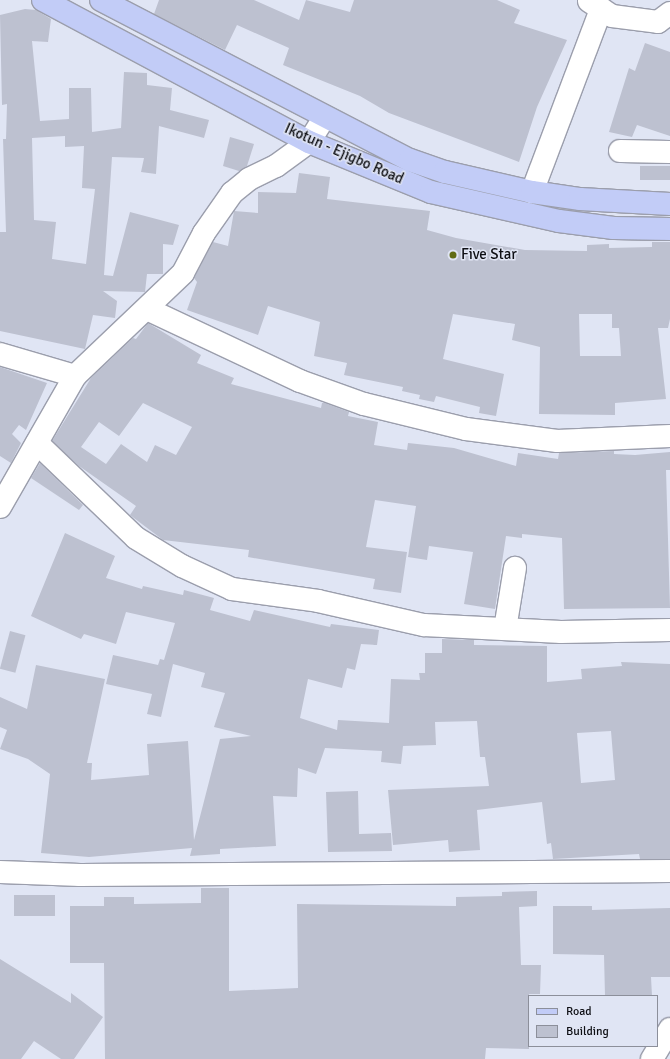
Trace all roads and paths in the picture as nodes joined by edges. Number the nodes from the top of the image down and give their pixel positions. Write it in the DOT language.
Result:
graph roads {
  1 [pos="43,0"];
  2 [pos="101,0"];
  3 [pos="595,4"];
  4 [pos="670,13"];
  5 [pos="324,118"];
  6 [pos="310,142"];
  7 [pos="620,152"];
  8 [pos="670,152"];
  9 [pos="532,192"];
  10 [pos="670,204"];
  11 [pos="670,230"];
  12 [pos="147,309"];
  13 [pos="0,354"];
  14 [pos="75,376"];
  15 [pos="670,436"];
  16 [pos="37,443"];
  17 [pos="0,507"];
  18 [pos="515,568"];
  19 [pos="505,629"];
  20 [pos="670,630"];
  21 [pos="670,871"];
  22 [pos="0,872"];
  23 [pos="670,1029"];
  24 [pos="660,1054"];
  1 -- 6 [label="main road, Ikotun - Ejigbo Road"];
  2 -- 5 [label="main road, Ikotun - Ejigbo Road"];
  3 -- 4 [label="street"];
  3 -- 9 [label="street"];
  5 -- 6 [label="street"];
  5 -- 9 [label="main road, Ikotun - Ejigbo Road"];
  6 -- 11 [label="main road, Ikotun - Ejigbo Road"];
  6 -- 12 [label="street"];
  7 -- 8 [label="street"];
  9 -- 10 [label="main road, Ikotun - Ejigbo Road"];
  12 -- 14 [label="street"];
  12 -- 15 [label="street"];
  13 -- 14 [label="street"];
  14 -- 16 [label="street"];
  16 -- 17 [label="street"];
  16 -- 19 [label="street"];
  18 -- 19 [label="street"];
  19 -- 20 [label="street"];
  21 -- 22 [label="street"];
  23 -- 24 [label="street"];
}
